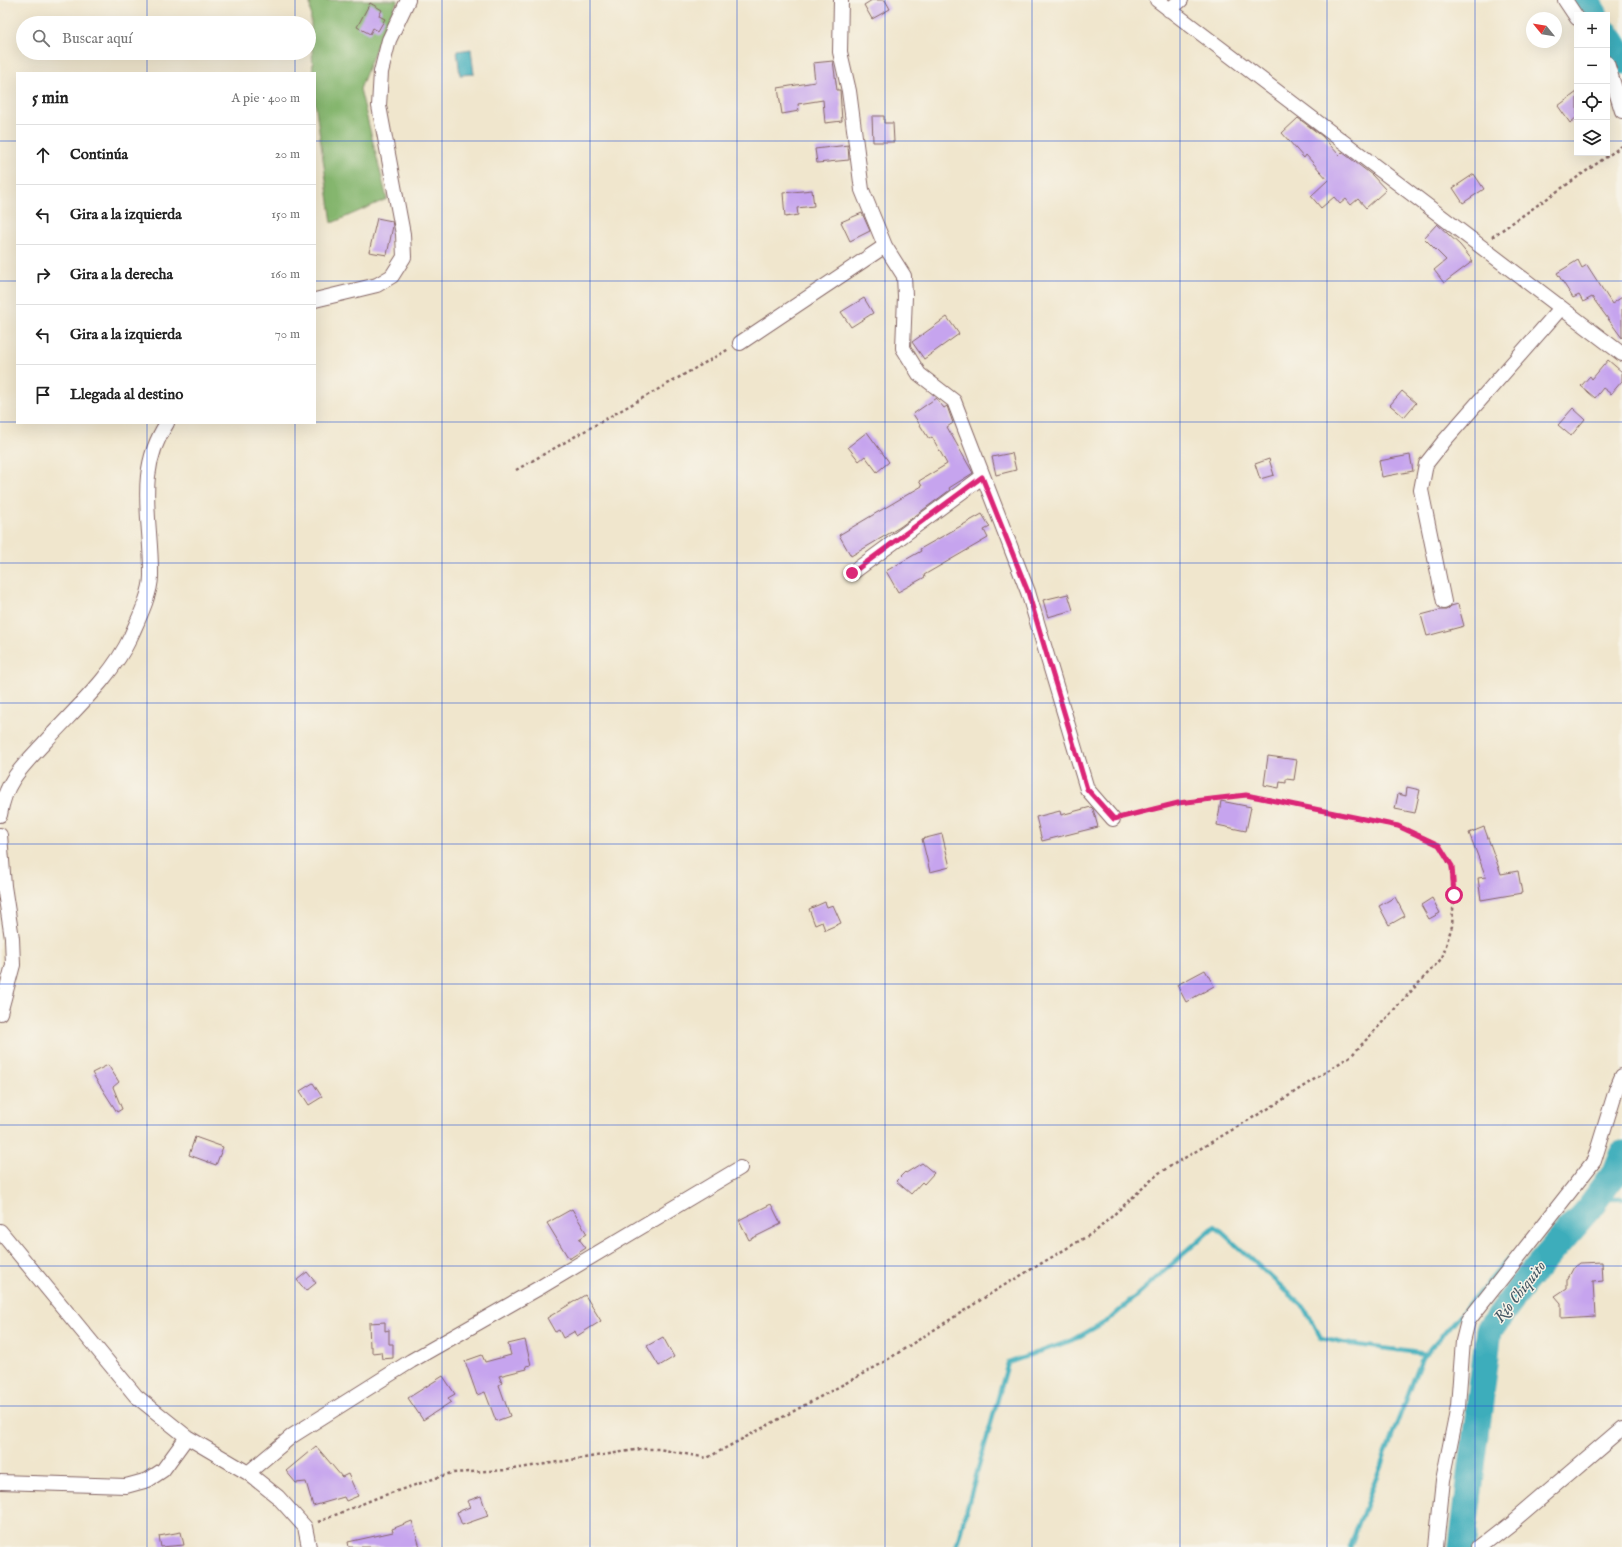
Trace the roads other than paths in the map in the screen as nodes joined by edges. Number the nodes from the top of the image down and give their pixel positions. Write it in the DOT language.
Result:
graph roads {
  1 [pos="408,0"];
  2 [pos="841,0"];
  3 [pos="1157,0"];
  4 [pos="1181,0"];
  5 [pos="1565,0"];
  6 [pos="1169,10"];
  7 [pos="1574,14"];
  8 [pos="1610,73"];
  9 [pos="1622,111"];
  10 [pos="885,246"];
  11 [pos="316,300"];
  12 [pos="1561,308"];
  13 [pos="740,342"];
  14 [pos="1622,354"];
  15 [pos="166,424"];
  16 [pos="982,477"];
  17 [pos="852,573"];
  18 [pos="1444,602"];
  19 [pos="0,815"];
  20 [pos="1114,819"];
  21 [pos="0,835"];
  22 [pos="0,1013"];
  23 [pos="1622,1076"];
  24 [pos="740,1168"];
  25 [pos="0,1231"];
  26 [pos="1622,1428"];
  27 [pos="186,1437"];
  28 [pos="248,1473"];
  29 [pos="0,1482"];
  30 [pos="309,1547"];
  31 [pos="1436,1547"];
  32 [pos="1480,1547"];
  1 -- 11 [label="street"];
  2 -- 10 [label="street"];
  3 -- 6 [label="street"];
  4 -- 6 [label="street"];
  5 -- 7 [label="street"];
  6 -- 12 [label="street"];
  8 -- 9 [label="street"];
  10 -- 13 [label="street"];
  10 -- 16 [label="street"];
  12 -- 14 [label="street"];
  12 -- 18 [label="street"];
  15 -- 19 [label="street"];
  16 -- 17 [label="street"];
  16 -- 20 [label="street"];
  21 -- 22 [label="street"];
  23 -- 31 [label="street"];
  24 -- 28 [label="street"];
  25 -- 27 [label="street"];
  26 -- 32 [label="street"];
  27 -- 28 [label="street"];
  27 -- 29 [label="street"];
  28 -- 30 [label="street"];
}
